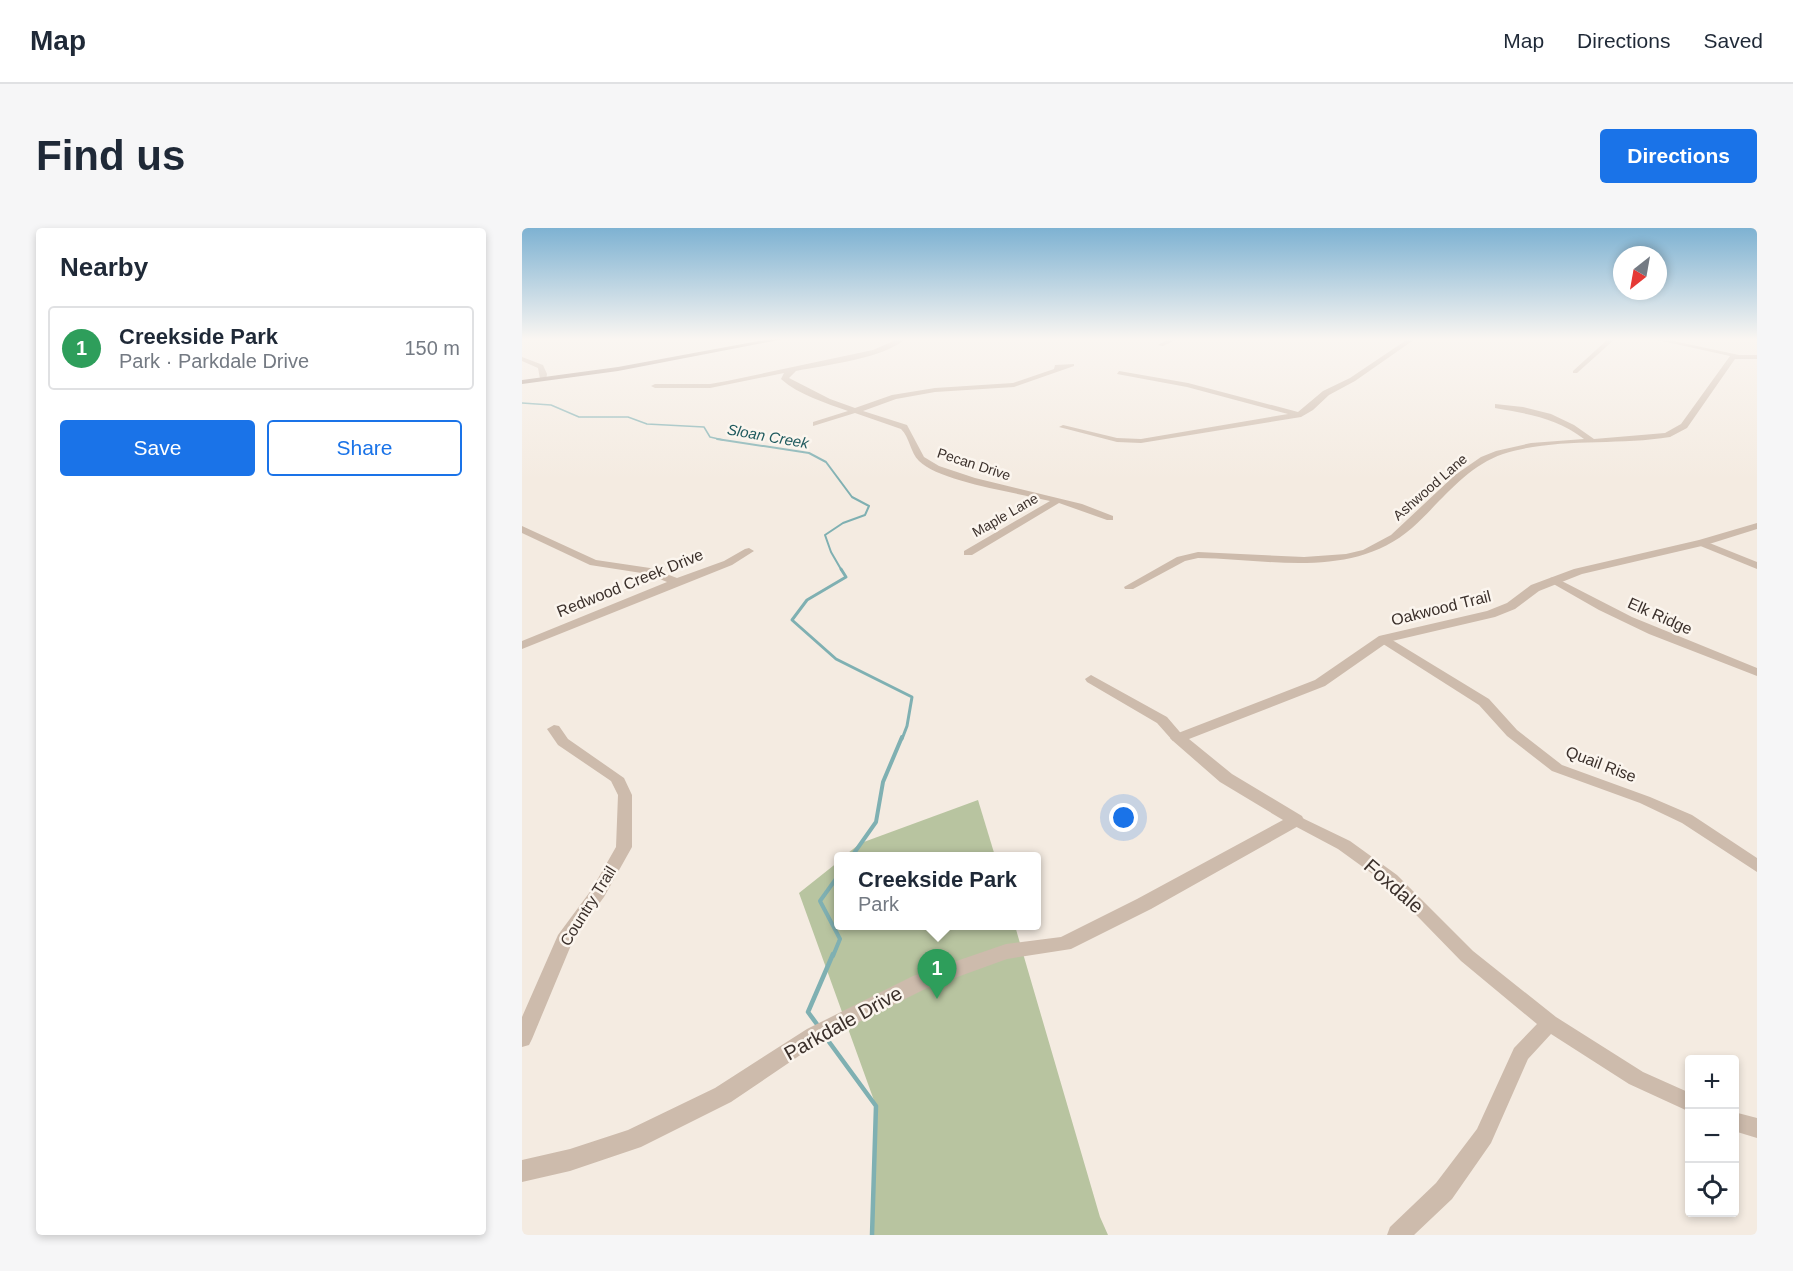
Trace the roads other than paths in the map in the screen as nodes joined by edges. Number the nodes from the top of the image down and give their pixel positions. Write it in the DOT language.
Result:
graph roads {
  1 [pos="655,386"];
  2 [pos="710,386"];
  3 [pos="799,386"];
  4 [pos="1002,386"];
  5 [pos="1192,386"];
  6 [pos="1341,386"];
  7 [pos="1710,386"];
  8 [pos="1498,406"];
  9 [pos="856,410"];
  10 [pos="1298,415"];
  11 [pos="816,424"];
  12 [pos="1063,427"];
  13 [pos="1592,441"];
  14 [pos="1056,501"];
  15 [pos="1110,518"];
  16 [pos="1757,526"];
  17 [pos="522,529"];
  18 [pos="1702,543"];
  19 [pos="749,550"];
  20 [pos="968,553"];
  21 [pos="1757,566"];
  22 [pos="1554,580"];
  23 [pos="676,582"];
  24 [pos="1129,587"];
  25 [pos="1383,639"];
  26 [pos="522,645"];
  27 [pos="1757,672"];
  28 [pos="1091,680"];
  29 [pos="554,729"];
  30 [pos="1178,738"];
  31 [pos="1296,820"];
  32 [pos="1757,866"];
  33 [pos="1549,1023"];
  34 [pos="522,1039"];
  35 [pos="1685,1101"];
  36 [pos="1739,1123"];
  37 [pos="1757,1128"];
  38 [pos="522,1172"];
  39 [pos="1398,1235"];
  1 -- 2 [label="street"];
  3 -- 9 [label="street, Pecan Drive"];
  4 -- 9 [label="street"];
  5 -- 10 [label="street"];
  6 -- 10 [label="street"];
  7 -- 13 [label="street, Ashwood Lane"];
  8 -- 13 [label="street"];
  9 -- 11 [label="street"];
  9 -- 14 [label="street, Pecan Drive"];
  10 -- 12 [label="street"];
  13 -- 24 [label="street, Ashwood Lane"];
  14 -- 15 [label="street, Pecan Drive"];
  14 -- 20 [label="street, Maple Lane"];
  16 -- 18 [label="street, Oakwood Trail"];
  17 -- 23 [label="street"];
  18 -- 21 [label="street"];
  18 -- 22 [label="street, Oakwood Trail"];
  19 -- 23 [label="street, Redwood Creek Drive"];
  22 -- 25 [label="street, Oakwood Trail"];
  22 -- 27 [label="street, Elk Ridge"];
  23 -- 26 [label="street, Redwood Creek Drive"];
  25 -- 30 [label="street, Oakwood Trail"];
  25 -- 32 [label="street, Quail Rise"];
  28 -- 30 [label="street, Foxdale"];
  29 -- 34 [label="street, Country Trail"];
  30 -- 31 [label="street, Foxdale"];
  31 -- 33 [label="street, Foxdale"];
  31 -- 38 [label="street, Parkdale Drive"];
  33 -- 35 [label="street, Foxdale"];
  33 -- 39 [label="street"];
  36 -- 37 [label="street"];
}
